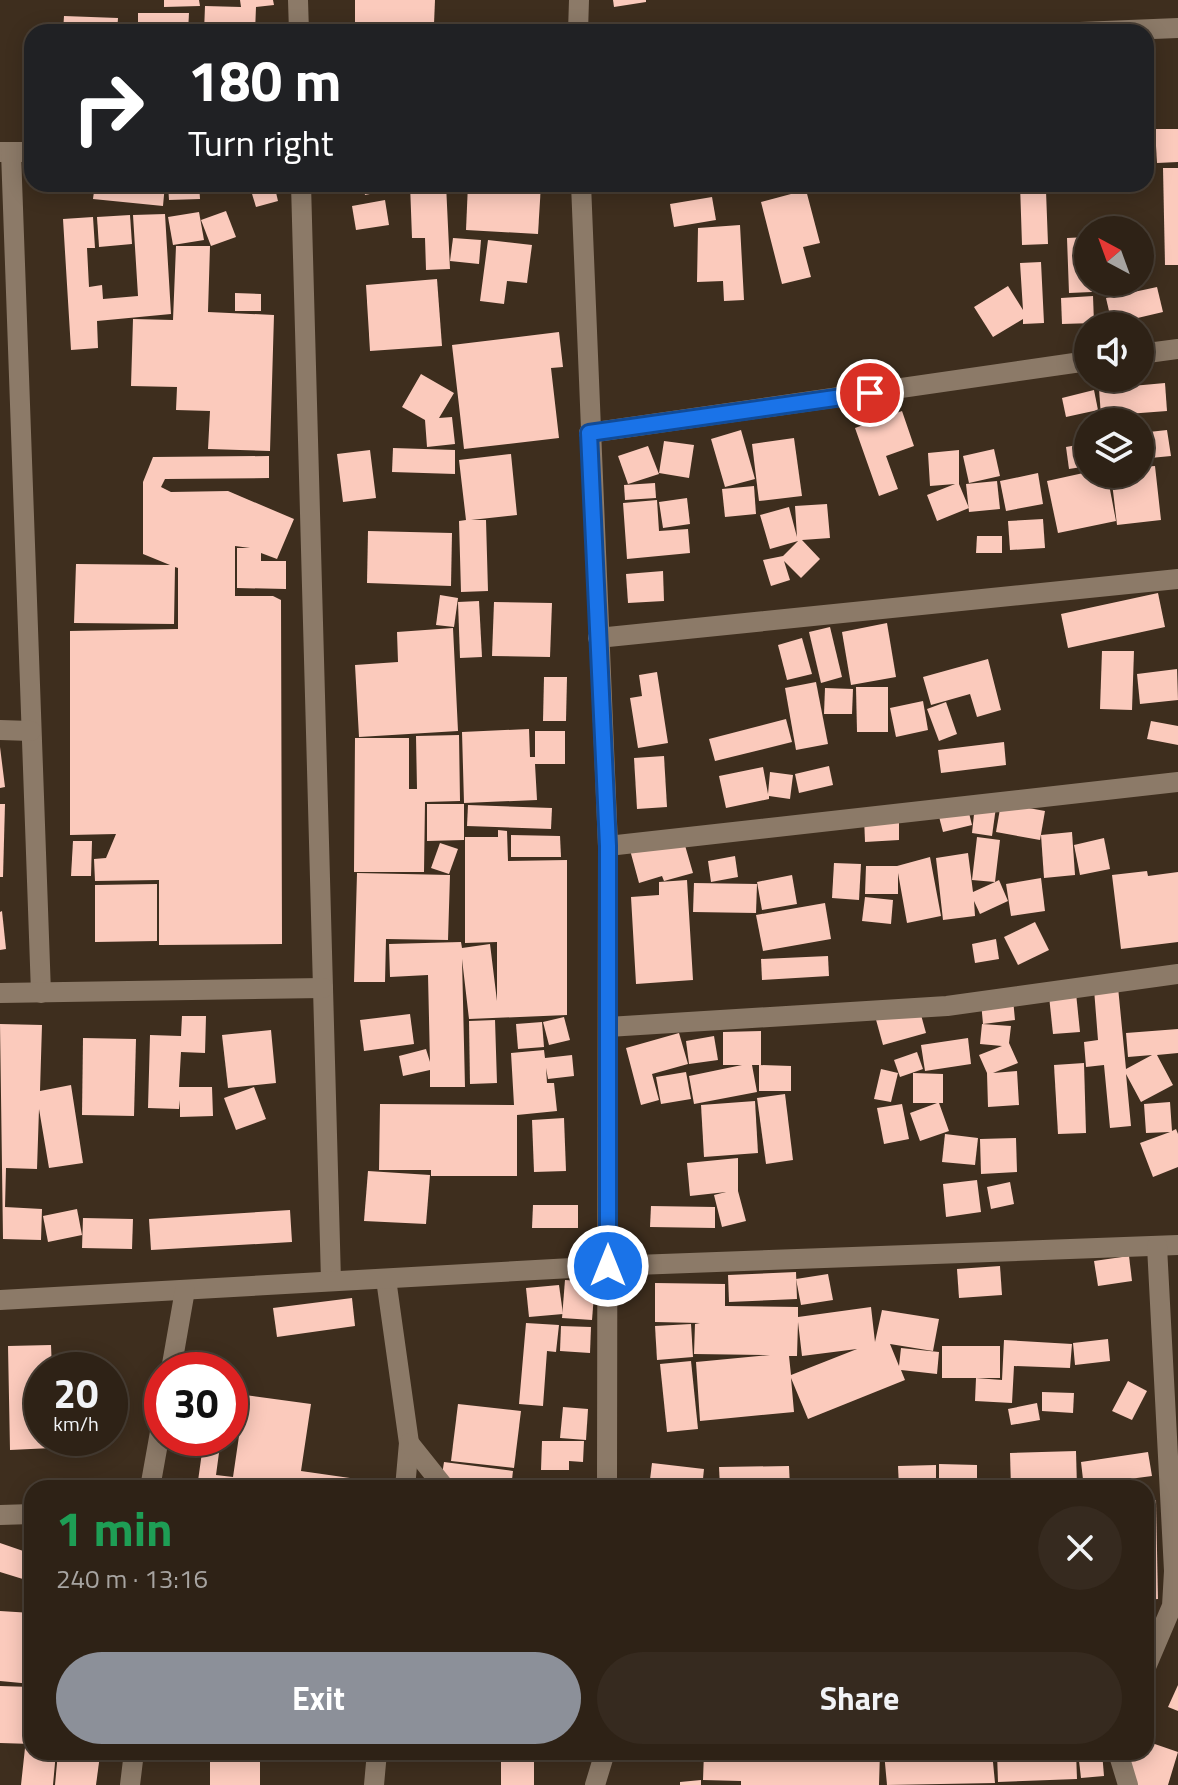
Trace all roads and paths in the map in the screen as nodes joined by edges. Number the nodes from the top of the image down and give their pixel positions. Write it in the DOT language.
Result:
graph roads {
  1 [pos="298,0"];
  2 [pos="579,0"];
  3 [pos="299,24"];
  4 [pos="578,24"];
  5 [pos="1178,28"];
  6 [pos="1154,29"];
  7 [pos="5,152"];
  8 [pos="301,192"];
  9 [pos="581,192"];
  10 [pos="1178,349"];
  11 [pos="1154,352"];
  12 [pos="1074,363"];
  13 [pos="10,430"];
  14 [pos="589,433"];
  15 [pos="1178,579"];
  16 [pos="598,638"];
  17 [pos="0,730"];
  18 [pos="31,731"];
  19 [pos="1178,782"];
  20 [pos="608,846"];
  21 [pos="1178,974"];
  22 [pos="323,988"];
  23 [pos="0,993"];
  24 [pos="41,993"];
  25 [pos="608,1027"];
  26 [pos="1168,1245"];
  27 [pos="608,1266"];
  28 [pos="386,1279"];
  29 [pos="331,1281"];
  30 [pos="185,1290"];
  31 [pos="0,1300"];
  32 [pos="174,1352"];
  33 [pos="409,1443"];
  34 [pos="156,1456"];
  35 [pos="151,1480"];
  36 [pos="406,1480"];
  37 [pos="439,1480"];
  38 [pos="607,1480"];
  39 [pos="24,1514"];
  40 [pos="0,1515"];
  41 [pos="1154,1636"];
  42 [pos="133,1760"];
  43 [pos="376,1760"];
  44 [pos="603,1760"];
  45 [pos="1120,1760"];
  46 [pos="130,1785"];
  47 [pos="374,1785"];
  48 [pos="595,1785"];
  49 [pos="1128,1785"];
  1 -- 3 [label="street"];
  2 -- 4 [label="street"];
  5 -- 6 [label="street"];
  7 -- 13 [label="street"];
  8 -- 22 [label="street"];
  9 -- 14 [label="street"];
  10 -- 11 [label="street"];
  12 -- 14 [label="street"];
  13 -- 18 [label="street"];
  14 -- 16 [label="street"];
  15 -- 16 [label="street"];
  16 -- 20 [label="street"];
  17 -- 18 [label="street"];
  18 -- 24 [label="street"];
  19 -- 20 [label="street"];
  20 -- 25 [label="street"];
  21 -- 25 [label="street"];
  22 -- 24 [label="street"];
  22 -- 29 [label="street"];
  23 -- 24 [label="street"];
  25 -- 27 [label="street"];
  26 -- 27 [label="street"];
  26 -- 41 [label="street"];
  27 -- 28 [label="street"];
  27 -- 38 [label="street"];
  28 -- 29 [label="street"];
  28 -- 33 [label="street"];
  29 -- 30 [label="street"];
  30 -- 31 [label="street"];
  30 -- 32 [label="street"];
  33 -- 36 [label="street"];
  33 -- 37 [label="street"];
  34 -- 35 [label="street"];
  39 -- 40 [label="street"];
  42 -- 46 [label="street"];
  43 -- 47 [label="street"];
  44 -- 48 [label="street"];
  45 -- 49 [label="street"];
}
